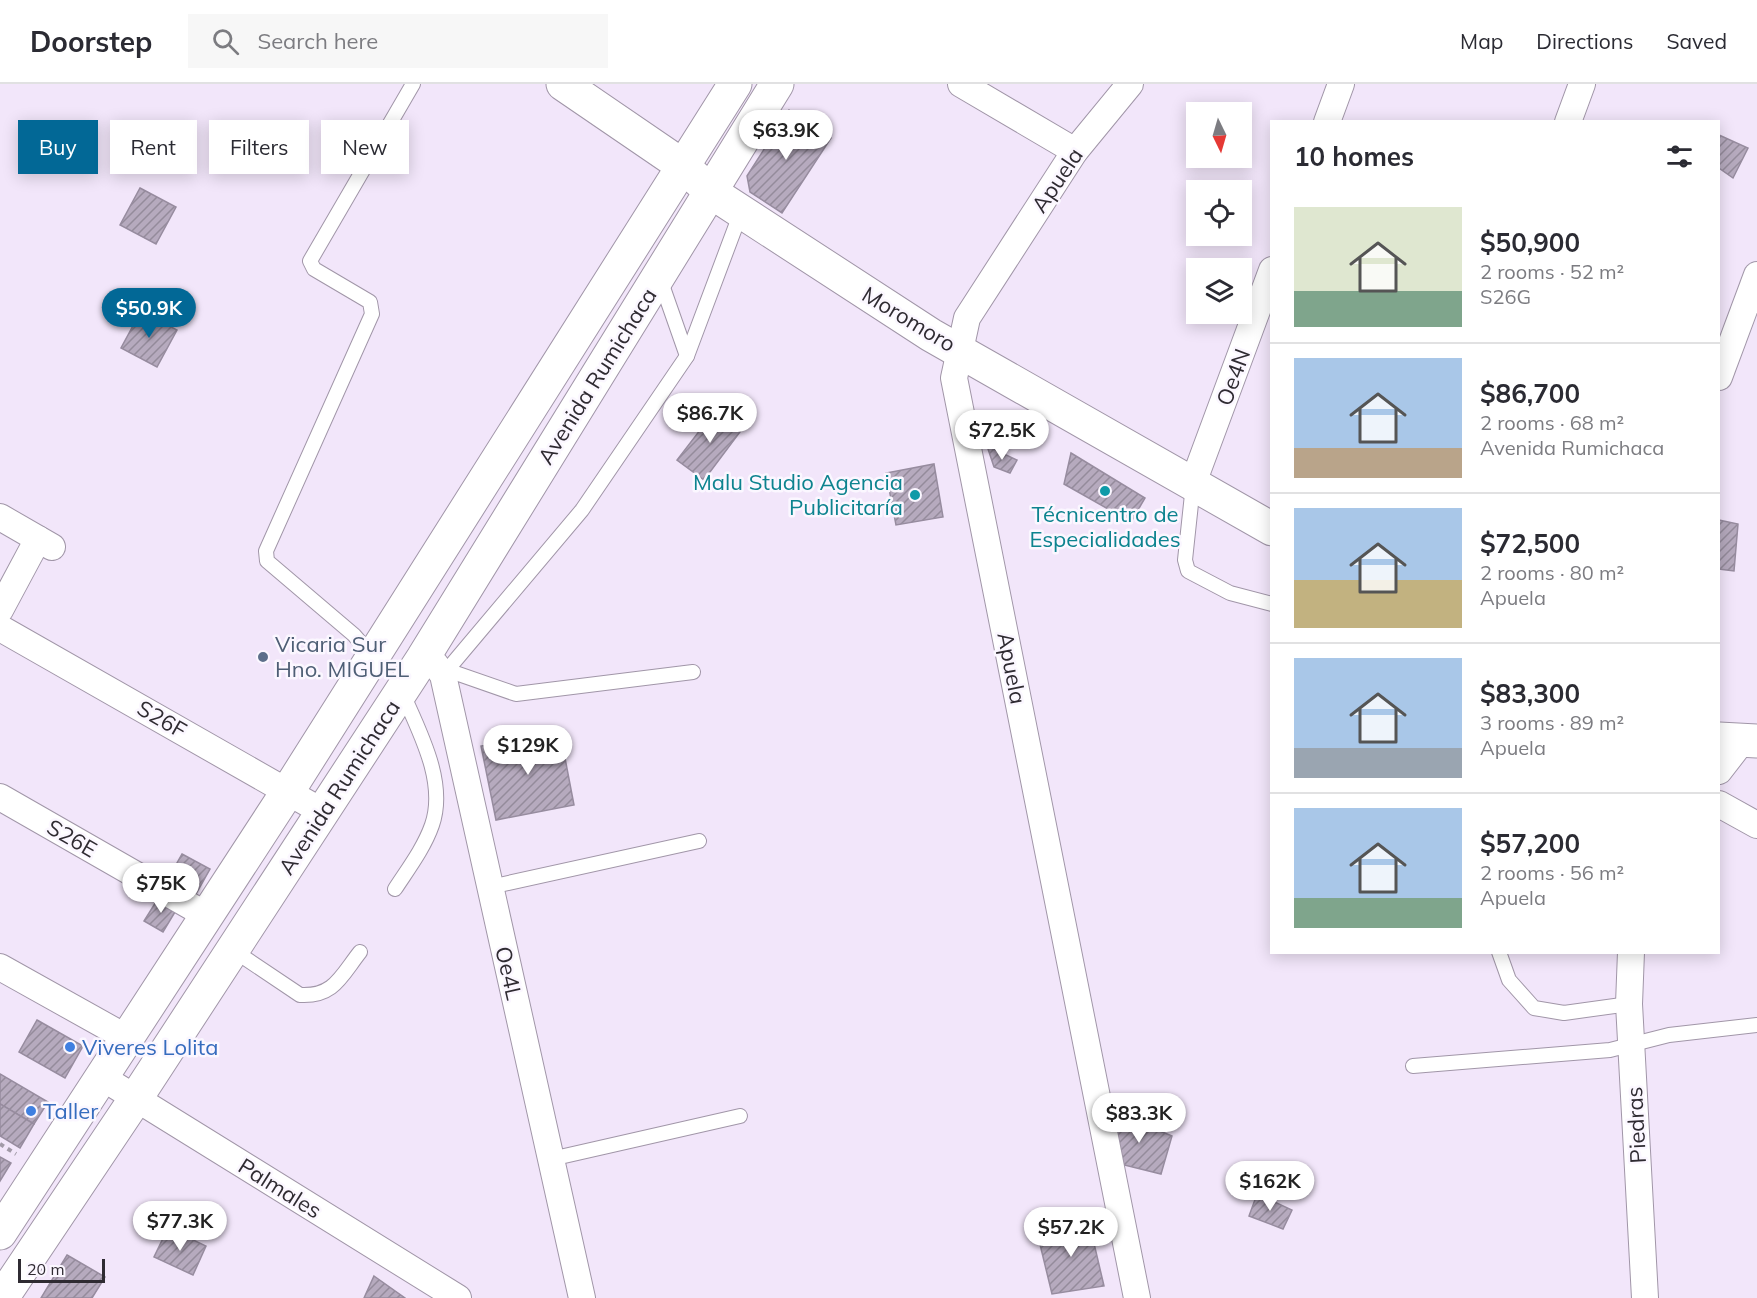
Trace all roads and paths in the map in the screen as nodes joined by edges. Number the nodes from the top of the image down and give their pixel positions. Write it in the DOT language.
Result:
graph roads {
  1 [pos="413,84"];
  2 [pos="563,84"];
  3 [pos="735,84"];
  4 [pos="777,84"];
  5 [pos="961,84"];
  6 [pos="1130,84"];
  7 [pos="1341,84"];
  8 [pos="1582,84"];
  9 [pos="1328,120"];
  10 [pos="1569,120"];
  11 [pos="1075,151"];
  12 [pos="683,166"];
  13 [pos="711,192"];
  14 [pos="742,212"];
  15 [pos="1270,275"];
  16 [pos="1757,275"];
  17 [pos="659,276"];
  18 [pos="960,349"];
  19 [pos="687,356"];
  20 [pos="1720,374"];
  21 [pos="1193,483"];
  22 [pos="0,517"];
  23 [pos="1270,528"];
  24 [pos="1270,603"];
  25 [pos="0,610"];
  26 [pos="0,628"];
  27 [pos="373,657"];
  28 [pos="438,668"];
  29 [pos="693,672"];
  30 [pos="401,691"];
  31 [pos="1740,740"];
  32 [pos="1720,770"];
  33 [pos="288,791"];
  34 [pos="0,797"];
  35 [pos="1720,805"];
  36 [pos="322,812"];
  37 [pos="1757,825"];
  38 [pos="699,841"];
  39 [pos="490,887"];
  40 [pos="394,889"];
  41 [pos="206,915"];
  42 [pos="233,950"];
  43 [pos="360,952"];
  44 [pos="1500,954"];
  45 [pos="1630,954"];
  46 [pos="0,967"];
  47 [pos="1629,1004"];
  48 [pos="1757,1025"];
  49 [pos="127,1038"];
  50 [pos="1631,1042"];
  51 [pos="1413,1066"];
  52 [pos="103,1077"];
  53 [pos="136,1098"];
  54 [pos="740,1116"];
  55 [pos="551,1159"];
  56 [pos="0,1233"];
  57 [pos="2,1298"];
  58 [pos="458,1298"];
  59 [pos="582,1298"];
  60 [pos="1137,1298"];
  61 [pos="1645,1298"];
  1 -- 27 [label="lane"];
  2 -- 12 [label="street, Moromoro"];
  3 -- 12 [label="street, Avenida Rumichaca"];
  4 -- 13 [label="street, Avenida Rumichaca"];
  5 -- 11 [label="street"];
  6 -- 11 [label="street, Apuela"];
  7 -- 9 [label="street"];
  8 -- 10 [label="street"];
  11 -- 18 [label="street, Apuela"];
  12 -- 13 [label="street, Moromoro"];
  12 -- 27 [label="street, Avenida Rumichaca"];
  13 -- 14 [label="street, Moromoro"];
  13 -- 17 [label="street, Avenida Rumichaca"];
  14 -- 18 [label="street, Moromoro"];
  14 -- 19 [label="lane"];
  15 -- 21 [label="street, Oe4N"];
  16 -- 20 [label="street"];
  17 -- 19 [label="lane"];
  17 -- 28 [label="street, Avenida Rumichaca"];
  18 -- 21 [label="street, Moromoro"];
  18 -- 60 [label="street, Apuela"];
  19 -- 28 [label="lane"];
  21 -- 23 [label="street, Moromoro"];
  21 -- 24 [label="lane"];
  22 -- 25 [label="street"];
  26 -- 33 [label="street, S26F"];
  27 -- 33 [label="street, Avenida Rumichaca"];
  28 -- 29 [label="lane"];
  28 -- 30 [label="street, Avenida Rumichaca"];
  28 -- 39 [label="street, Oe4L"];
  30 -- 36 [label="street, Avenida Rumichaca"];
  30 -- 40 [label="lane"];
  31 -- 32 [label="street"];
  33 -- 36 [label="street, S26F"];
  33 -- 41 [label="street, Avenida Rumichaca"];
  34 -- 41 [label="street, S26E"];
  35 -- 37 [label="street"];
  36 -- 42 [label="street, Avenida Rumichaca"];
  38 -- 39 [label="lane"];
  39 -- 55 [label="street, Oe4L"];
  41 -- 49 [label="street, Avenida Rumichaca"];
  42 -- 43 [label="lane"];
  42 -- 53 [label="street, Avenida Rumichaca"];
  44 -- 47 [label="lane"];
  45 -- 47 [label="street, Piedras"];
  46 -- 49 [label="street"];
  47 -- 50 [label="street, Piedras"];
  48 -- 50 [label="lane"];
  49 -- 52 [label="street, Avenida Rumichaca"];
  50 -- 51 [label="lane"];
  50 -- 61 [label="street, Piedras"];
  52 -- 53 [label="street, Palmales"];
  52 -- 56 [label="street, Avenida Rumichaca"];
  53 -- 57 [label="street, Avenida Rumichaca"];
  53 -- 58 [label="street, Palmales"];
  54 -- 55 [label="lane"];
  55 -- 59 [label="street, Oe4L"];
}
